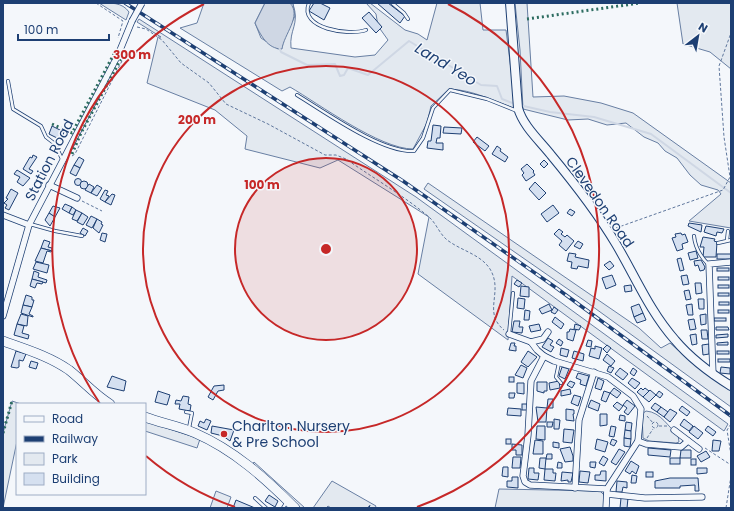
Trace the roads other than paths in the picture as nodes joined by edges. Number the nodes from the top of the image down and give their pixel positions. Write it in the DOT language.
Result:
graph roads {
  1 [pos="142,3"];
  2 [pos="309,3"];
  3 [pos="392,3"];
  4 [pos="510,3"];
  5 [pos="408,19"];
  6 [pos="366,30"];
  7 [pos="8,81"];
  8 [pos="297,95"];
  9 [pos="518,107"];
  10 [pos="61,160"];
  11 [pos="49,185"];
  12 [pos="77,198"];
  13 [pos="3,215"];
  14 [pos="29,224"];
  15 [pos="728,231"];
  16 [pos="82,236"];
  17 [pos="694,236"];
  18 [pos="729,240"];
  19 [pos="718,243"];
  20 [pos="731,262"];
  21 [pos="709,264"];
  22 [pos="513,294"];
  23 [pos="3,316"];
  24 [pos="548,332"];
  25 [pos="509,334"];
  26 [pos="3,341"];
  27 [pos="531,342"];
  28 [pos="544,356"];
  29 [pos="560,362"];
  30 [pos="594,372"];
  31 [pos="713,375"];
  32 [pos="561,383"];
  33 [pos="731,386"];
  34 [pos="108,403"];
  35 [pos="186,412"];
  36 [pos="146,417"];
  37 [pos="674,430"];
  38 [pos="188,431"];
  39 [pos="688,441"];
  40 [pos="641,442"];
  41 [pos="699,449"];
  42 [pos="575,488"];
  43 [pos="607,492"];
  44 [pos="702,497"];
  45 [pos="255,498"];
  46 [pos="285,504"];
  47 [pos="266,508"];
  48 [pos="295,508"];
  49 [pos="606,508"];
  1 -- 10 [label="street, Station Road, bridge"];
  2 -- 6 [label="lane"];
  3 -- 5 [label="lane"];
  4 -- 9 [label="main road, Clevedon Road"];
  7 -- 10 [label="lane"];
  8 -- 9 [label="lane"];
  9 -- 31 [label="main road, Clevedon Road"];
  10 -- 11 [label="street, Station Road"];
  11 -- 12 [label="street"];
  11 -- 14 [label="street, Station Road"];
  13 -- 14 [label="street"];
  14 -- 16 [label="lane"];
  14 -- 23 [label="street, Station Road"];
  15 -- 18 [label="lane"];
  17 -- 21 [label="lane"];
  18 -- 19 [label="lane"];
  20 -- 21 [label="street"];
  21 -- 31 [label="street"];
  22 -- 25 [label="lane"];
  24 -- 27 [label="street"];
  25 -- 27 [label="street"];
  26 -- 34 [label="main road"];
  27 -- 28 [label="street"];
  28 -- 29 [label="street"];
  28 -- 42 [label="street"];
  29 -- 30 [label="street"];
  29 -- 32 [label="lane"];
  30 -- 40 [label="street"];
  30 -- 42 [label="street"];
  31 -- 33 [label="main road, Clevedon Road"];
  35 -- 38 [label="lane"];
  36 -- 38 [label="main road"];
  37 -- 39 [label="street"];
  38 -- 46 [label="main road"];
  39 -- 40 [label="street"];
  39 -- 41 [label="street"];
  40 -- 43 [label="street"];
  42 -- 43 [label="street"];
  43 -- 44 [label="street"];
  43 -- 49 [label="street"];
  45 -- 47 [label="lane"];
  46 -- 48 [label="main road"];
}
